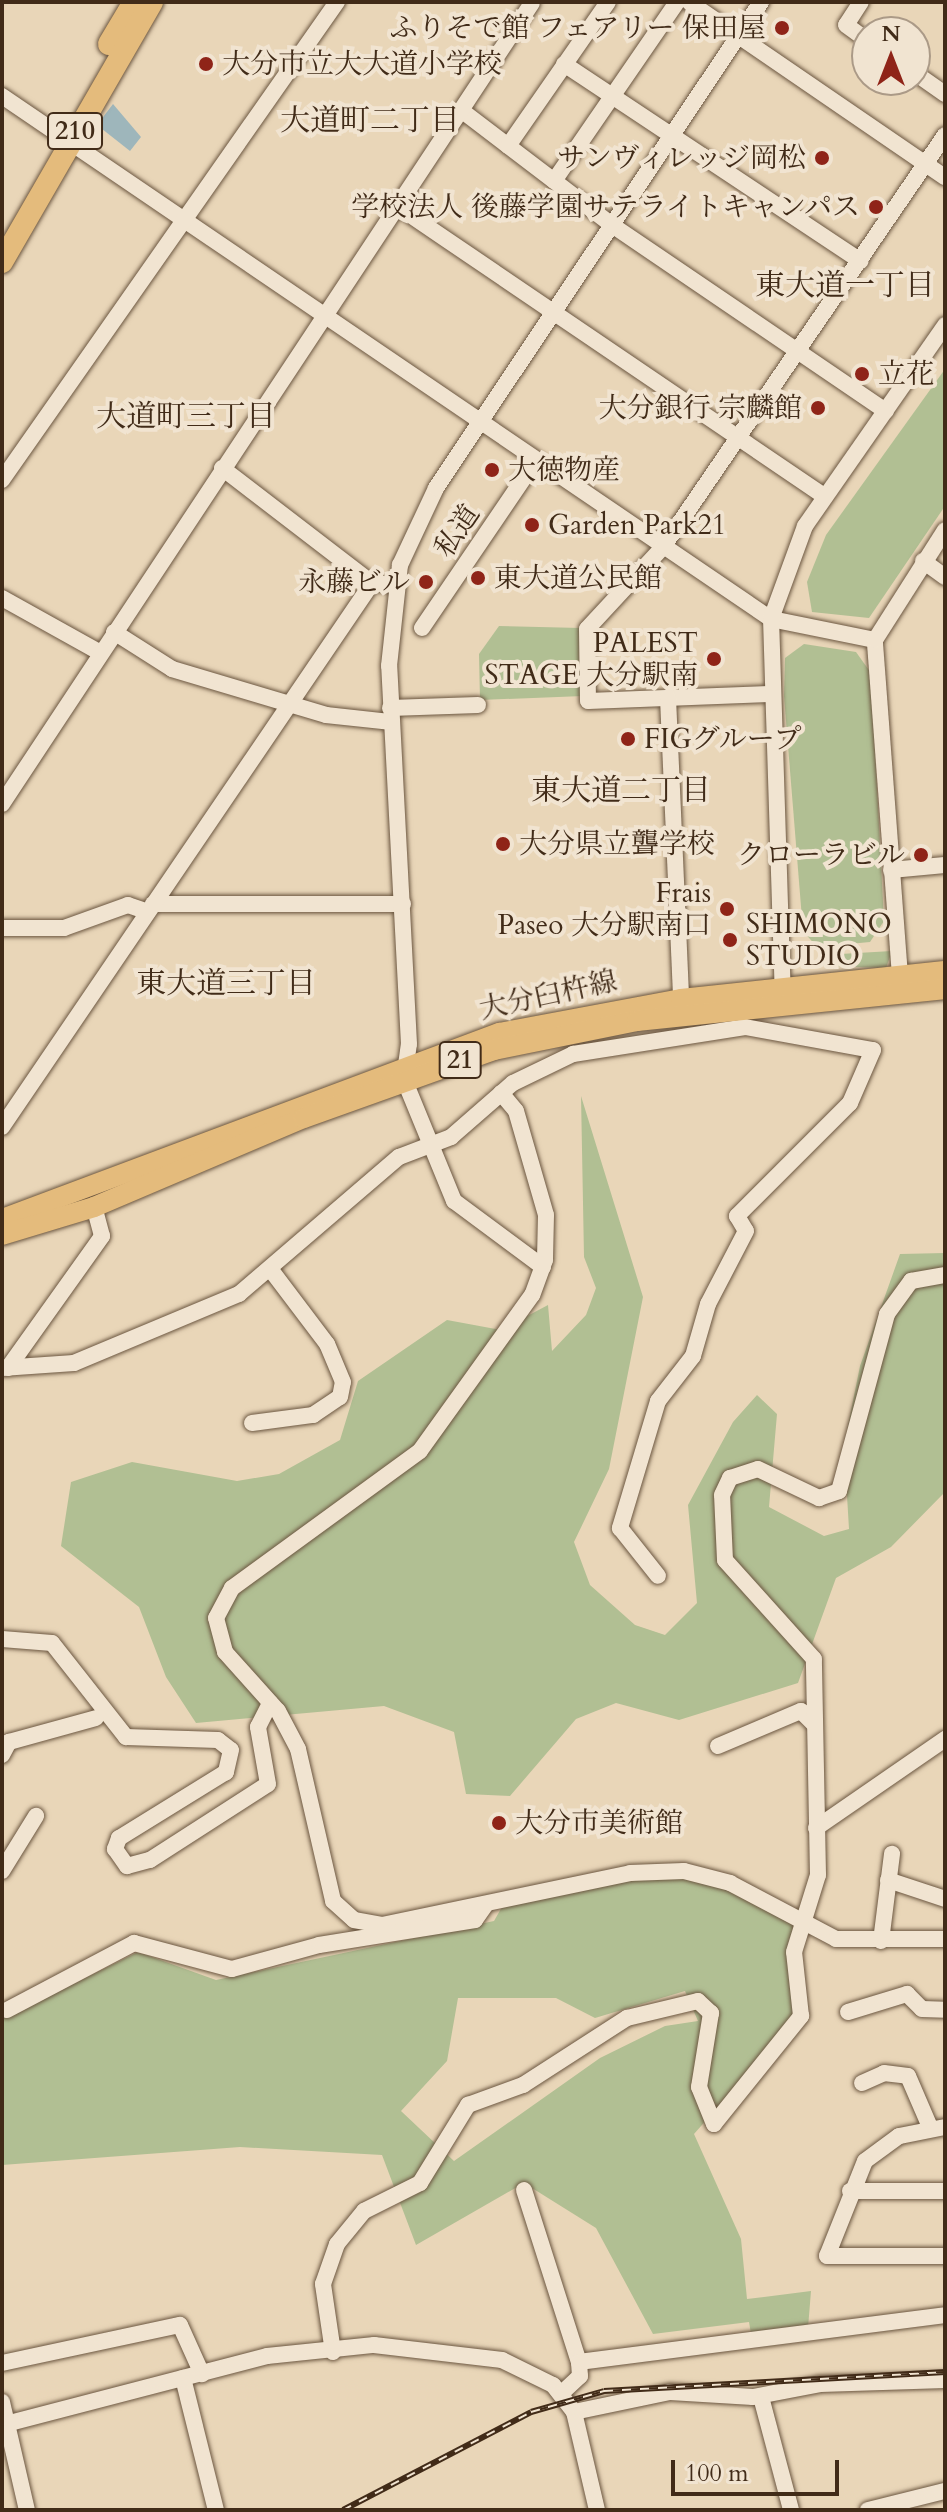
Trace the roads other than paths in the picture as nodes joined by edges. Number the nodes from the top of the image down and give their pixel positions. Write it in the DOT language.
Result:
graph roads {
  1 [pos="134,2"];
  2 [pos="152,2"];
  3 [pos="337,2"];
  4 [pos="532,2"];
  5 [pos="608,2"];
  6 [pos="677,2"];
  7 [pos="689,2"];
  8 [pos="761,2"];
  9 [pos="739,36"];
  10 [pos="564,64"];
  11 [pos="2,96"];
  12 [pos="613,96"];
  13 [pos="461,110"];
  14 [pos="945,135"];
  15 [pos="672,136"];
  16 [pos="62,138"];
  17 [pos="508,146"];
  18 [pos="926,164"];
  19 [pos="945,177"];
  20 [pos="554,181"];
  21 [pos="397,206"];
  22 [pos="184,223"];
  23 [pos="612,225"];
  24 [pos="2,233"];
  25 [pos="861,261"];
  26 [pos="2,262"];
  27 [pos="555,312"];
  28 [pos="320,319"];
  29 [pos="945,325"];
  30 [pos="798,351"];
  31 [pos="886,411"];
  32 [pos="479,425"];
  33 [pos="738,438"];
  34 [pos="535,462"];
  35 [pos="222,468"];
  36 [pos="2,480"];
  37 [pos="824,496"];
  38 [pos="945,530"];
  39 [pos="663,547"];
  40 [pos="923,561"];
  41 [pos="945,577"];
  42 [pos="372,583"];
  43 [pos="397,585"];
  44 [pos="2,598"];
  45 [pos="771,619"];
  46 [pos="422,628"];
  47 [pos="114,632"];
  48 [pos="875,640"];
  49 [pos="101,653"];
  50 [pos="769,694"];
  51 [pos="668,698"];
  52 [pos="291,705"];
  53 [pos="478,705"];
  54 [pos="390,715"];
  55 [pos="2,804"];
  56 [pos="945,865"];
  57 [pos="891,870"];
  58 [pos="403,904"];
  59 [pos="151,908"];
  60 [pos="2,928"];
  61 [pos="945,971"];
  62 [pos="900,976"];
  63 [pos="945,989"];
  64 [pos="783,996"];
  65 [pos="681,999"];
  66 [pos="404,1071"];
  67 [pos="501,1093"];
  68 [pos="2,1127"];
  69 [pos="428,1145"];
  70 [pos="94,1207"];
  71 [pos="2,1219"];
  72 [pos="2,1235"];
  73 [pos="543,1267"];
  74 [pos="271,1270"];
  75 [pos="945,1275"];
  76 [pos="5,1368"];
  77 [pos="252,1423"];
  78 [pos="658,1576"];
  79 [pos="3,1642"];
  80 [pos="270,1703"];
  81 [pos="96,1718"];
  82 [pos="814,1724"];
  83 [pos="945,1739"];
  84 [pos="718,1746"];
  85 [pos="2,1755"];
  86 [pos="36,1816"];
  87 [pos="816,1828"];
  88 [pos="892,1854"];
  89 [pos="2,1871"];
  90 [pos="888,1880"];
  91 [pos="945,1899"];
  92 [pos="486,1904"];
  93 [pos="807,1924"];
  94 [pos="945,1939"];
  95 [pos="881,1941"];
  96 [pos="7,2010"];
  97 [pos="945,2010"];
  98 [pos="848,2012"];
  99 [pos="862,2083"];
  100 [pos="938,2127"];
  101 [pos="524,2190"];
  102 [pos="850,2191"];
  103 [pos="945,2191"];
  104 [pos="945,2256"];
  105 [pos="945,2315"];
  106 [pos="333,2352"];
  107 [pos="579,2362"];
  108 [pos="2,2363"];
  109 [pos="202,2374"];
  110 [pos="183,2378"];
  111 [pos="945,2380"];
  112 [pos="561,2394"];
  113 [pos="761,2397"];
  114 [pos="2,2402"];
  115 [pos="574,2412"];
  116 [pos="3,2425"];
  117 [pos="945,2491"];
  118 [pos="889,2508"];
  119 [pos="27,2510"];
  120 [pos="216,2510"];
  121 [pos="597,2510"];
  122 [pos="791,2510"];
  123 [pos="868,2510"];
  1 -- 16 [label="highway, 210"];
  2 -- 16 [label="highway, 210"];
  3 -- 22 [label="street"];
  4 -- 13 [label="street"];
  5 -- 10 [label="street"];
  6 -- 12 [label="street"];
  7 -- 9 [label="street"];
  8 -- 9 [label="street"];
  9 -- 15 [label="street"];
  9 -- 18 [label="street"];
  10 -- 12 [label="street"];
  10 -- 17 [label="street"];
  11 -- 16 [label="street"];
  12 -- 15 [label="street"];
  12 -- 20 [label="street"];
  13 -- 17 [label="street"];
  13 -- 21 [label="street"];
  14 -- 18 [label="street"];
  15 -- 23 [label="street"];
  15 -- 25 [label="street"];
  16 -- 22 [label="street"];
  16 -- 24 [label="highway, 210"];
  16 -- 26 [label="highway, 210"];
  17 -- 20 [label="street"];
  18 -- 19 [label="street"];
  18 -- 25 [label="street"];
  20 -- 23 [label="street"];
  21 -- 27 [label="street"];
  21 -- 28 [label="street"];
  22 -- 28 [label="street"];
  22 -- 36 [label="street"];
  23 -- 27 [label="street"];
  23 -- 30 [label="street"];
  25 -- 30 [label="street"];
  27 -- 32 [label="street"];
  27 -- 33 [label="street"];
  28 -- 32 [label="street"];
  28 -- 35 [label="street"];
  29 -- 31 [label="street"];
  30 -- 31 [label="street"];
  30 -- 33 [label="street"];
  31 -- 37 [label="street"];
  32 -- 34 [label="street"];
  32 -- 43 [label="street"];
  33 -- 37 [label="street"];
  33 -- 39 [label="street"];
  34 -- 39 [label="street"];
  34 -- 46 [label="street, 私道"];
  35 -- 42 [label="street"];
  35 -- 47 [label="street"];
  37 -- 45 [label="street"];
  38 -- 40 [label="street"];
  39 -- 45 [label="street"];
  39 -- 51 [label="street"];
  40 -- 41 [label="street"];
  40 -- 48 [label="street"];
  42 -- 43 [label="street"];
  42 -- 52 [label="street"];
  43 -- 54 [label="street"];
  44 -- 49 [label="street"];
  45 -- 48 [label="street"];
  45 -- 50 [label="street"];
  47 -- 49 [label="street"];
  47 -- 52 [label="street"];
  48 -- 57 [label="street"];
  49 -- 55 [label="street"];
  50 -- 51 [label="street"];
  50 -- 64 [label="street"];
  51 -- 65 [label="street"];
  52 -- 54 [label="street"];
  52 -- 59 [label="street"];
  53 -- 54 [label="street"];
  54 -- 58 [label="street"];
  56 -- 57 [label="street"];
  57 -- 62 [label="street"];
  58 -- 59 [label="street"];
  58 -- 66 [label="street"];
  59 -- 60 [label="street"];
  59 -- 68 [label="street"];
  61 -- 62 [label="main road, 大分臼杵線 / 21"];
  62 -- 64 [label="main road, 大分臼杵線 / 21"];
  63 -- 64 [label="main road, 大分臼杵線 / 21"];
  64 -- 65 [label="main road, 大分臼杵線 / 21"];
  64 -- 66 [label="main road, 大分臼杵線 / 21"];
  65 -- 66 [label="main road, 大分臼杵線 / 21"];
  66 -- 69 [label="street"];
  66 -- 70 [label="main road, 大分臼杵線 / 21"];
  66 -- 71 [label="main road, 大分臼杵線 / 21"];
  67 -- 69 [label="street"];
  67 -- 73 [label="street"];
  67 -- 78 [label="street"];
  69 -- 73 [label="street"];
  69 -- 74 [label="street"];
  70 -- 72 [label="main road, 大分臼杵線 / 21"];
  70 -- 76 [label="street"];
  73 -- 80 [label="street"];
  74 -- 76 [label="street"];
  74 -- 77 [label="street"];
  75 -- 82 [label="street"];
  79 -- 80 [label="street"];
  80 -- 92 [label="street"];
  81 -- 85 [label="street"];
  82 -- 84 [label="street"];
  82 -- 87 [label="street"];
  83 -- 87 [label="street"];
  86 -- 89 [label="street"];
  87 -- 93 [label="street"];
  88 -- 90 [label="street"];
  90 -- 91 [label="street"];
  90 -- 95 [label="street"];
  92 -- 93 [label="street"];
  92 -- 96 [label="street"];
  93 -- 95 [label="street"];
  93 -- 106 [label="street"];
  94 -- 95 [label="street"];
  97 -- 98 [label="street"];
  99 -- 100 [label="street"];
  100 -- 102 [label="street"];
  101 -- 107 [label="street"];
  102 -- 103 [label="street"];
  102 -- 104 [label="street"];
  105 -- 107 [label="street"];
  106 -- 109 [label="street"];
  106 -- 112 [label="street"];
  107 -- 112 [label="street"];
  108 -- 109 [label="street"];
  109 -- 110 [label="street"];
  110 -- 116 [label="street"];
  110 -- 120 [label="street"];
  111 -- 113 [label="street"];
  112 -- 115 [label="street"];
  113 -- 115 [label="street"];
  113 -- 122 [label="street"];
  114 -- 116 [label="street"];
  115 -- 121 [label="street"];
  116 -- 119 [label="street"];
  117 -- 118 [label="street"];
  118 -- 123 [label="street"];
}
